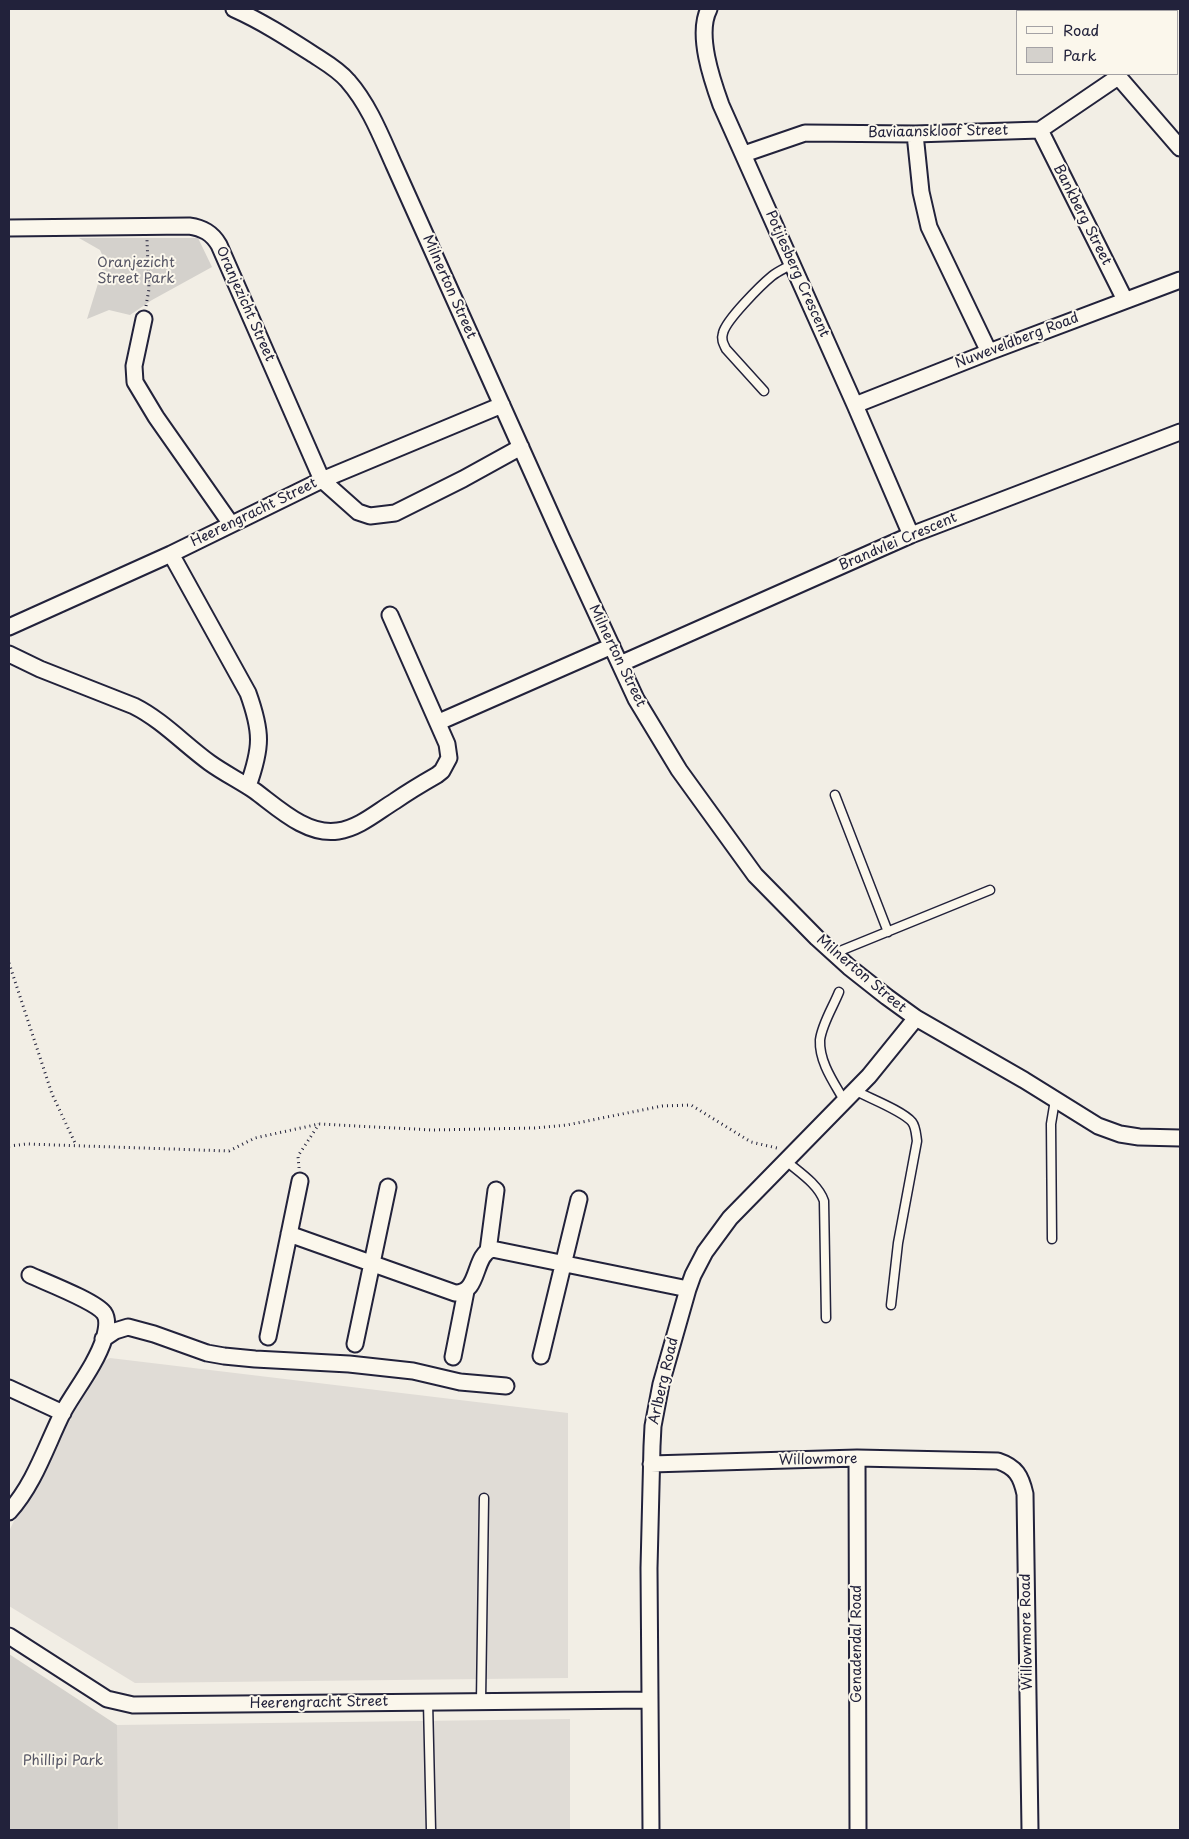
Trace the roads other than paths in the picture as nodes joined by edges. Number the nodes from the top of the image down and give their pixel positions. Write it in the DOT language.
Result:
graph roads {
  1 [pos="234,9"];
  2 [pos="708,9"];
  3 [pos="1117,75"];
  4 [pos="1040,130"];
  5 [pos="915,134"];
  6 [pos="1180,148"];
  7 [pos="744,154"];
  8 [pos="9,228"];
  9 [pos="792,264"];
  10 [pos="1180,280"];
  11 [pos="1125,300"];
  12 [pos="144,319"];
  13 [pos="989,352"];
  14 [pos="764,392"];
  15 [pos="855,405"];
  16 [pos="502,406"];
  17 [pos="1180,432"];
  18 [pos="521,447"];
  19 [pos="322,480"];
  20 [pos="231,524"];
  21 [pos="910,535"];
  22 [pos="171,554"];
  23 [pos="390,615"];
  24 [pos="9,627"];
  25 [pos="612,646"];
  26 [pos="9,654"];
  27 [pos="620,664"];
  28 [pos="439,722"];
  29 [pos="248,786"];
  30 [pos="835,795"];
  31 [pos="990,890"];
  32 [pos="888,932"];
  33 [pos="835,953"];
  34 [pos="839,992"];
  35 [pos="916,1018"];
  36 [pos="856,1091"];
  37 [pos="1055,1100"];
  38 [pos="845,1102"];
  39 [pos="1180,1138"];
  40 [pos="790,1156"];
  41 [pos="300,1181"];
  42 [pos="388,1187"];
  43 [pos="496,1190"];
  44 [pos="579,1199"];
  45 [pos="289,1234"];
  46 [pos="1052,1239"];
  47 [pos="488,1251"];
  48 [pos="372,1263"];
  49 [pos="564,1264"];
  50 [pos="30,1275"];
  51 [pos="688,1289"];
  52 [pos="466,1291"];
  53 [pos="891,1305"];
  54 [pos="826,1318"];
  55 [pos="268,1337"];
  56 [pos="104,1339"];
  57 [pos="355,1344"];
  58 [pos="542,1356"];
  59 [pos="453,1357"];
  60 [pos="506,1386"];
  61 [pos="9,1388"];
  62 [pos="63,1413"];
  63 [pos="857,1458"];
  64 [pos="985,1461"];
  65 [pos="651,1464"];
  66 [pos="484,1498"];
  67 [pos="9,1512"];
  68 [pos="9,1636"];
  69 [pos="650,1700"];
  70 [pos="480,1701"];
  71 [pos="428,1702"];
  72 [pos="431,1830"];
  73 [pos="651,1830"];
  74 [pos="858,1830"];
  75 [pos="1030,1830"];
  1 -- 16 [label="street, Milnerton Street"];
  2 -- 7 [label="street, Potjiesberg Crescent"];
  3 -- 4 [label="street"];
  3 -- 6 [label="street"];
  4 -- 5 [label="street, Baviaanskloof Street"];
  4 -- 11 [label="street, Bankberg Street"];
  5 -- 7 [label="street, Baviaanskloof Street"];
  5 -- 13 [label="street"];
  7 -- 9 [label="street, Potjiesberg Crescent"];
  8 -- 19 [label="street, Oranjezicht Street"];
  9 -- 14 [label="lane"];
  9 -- 15 [label="street, Potjiesberg Crescent"];
  10 -- 11 [label="street, Nuweveldberg Road"];
  11 -- 13 [label="street, Nuweveldberg Road"];
  12 -- 20 [label="street"];
  13 -- 15 [label="street, Nuweveldberg Road"];
  15 -- 21 [label="street, Potjiesberg Crescent"];
  16 -- 18 [label="street, Milnerton Street"];
  16 -- 19 [label="street, Heerengracht Street"];
  17 -- 21 [label="street, Brandvlei Crescent"];
  18 -- 19 [label="street"];
  18 -- 25 [label="street, Milnerton Street"];
  19 -- 20 [label="street, Heerengracht Street"];
  20 -- 22 [label="street, Heerengracht Street"];
  21 -- 27 [label="street, Brandvlei Crescent"];
  22 -- 24 [label="street, Heerengracht Street"];
  22 -- 29 [label="street"];
  23 -- 28 [label="street"];
  25 -- 27 [label="street, Milnerton Street"];
  25 -- 28 [label="street"];
  26 -- 29 [label="street"];
  27 -- 33 [label="street, Milnerton Street"];
  28 -- 29 [label="street"];
  30 -- 32 [label="lane"];
  31 -- 32 [label="lane"];
  32 -- 33 [label="lane"];
  33 -- 35 [label="street, Milnerton Street"];
  34 -- 38 [label="lane"];
  35 -- 36 [label="street, Arlberg Road"];
  35 -- 37 [label="street, Milnerton Street"];
  36 -- 38 [label="street, Arlberg Road"];
  36 -- 53 [label="lane"];
  37 -- 39 [label="street, Milnerton Street"];
  37 -- 46 [label="lane"];
  38 -- 40 [label="street, Arlberg Road"];
  40 -- 51 [label="street, Arlberg Road"];
  40 -- 54 [label="lane"];
  41 -- 45 [label="street"];
  42 -- 48 [label="street"];
  43 -- 47 [label="street"];
  44 -- 49 [label="street"];
  45 -- 48 [label="street"];
  45 -- 55 [label="street"];
  47 -- 49 [label="street"];
  47 -- 52 [label="street"];
  48 -- 52 [label="street"];
  48 -- 57 [label="street"];
  49 -- 51 [label="street"];
  49 -- 58 [label="street"];
  50 -- 56 [label="street"];
  51 -- 65 [label="street, Arlberg Road"];
  52 -- 59 [label="street"];
  56 -- 60 [label="street"];
  56 -- 62 [label="street"];
  61 -- 62 [label="street"];
  62 -- 67 [label="street"];
  63 -- 64 [label="street, Willowmore"];
  63 -- 65 [label="street, Willowmore"];
  63 -- 74 [label="street, Genadendal Road"];
  64 -- 75 [label="street, Willowmore Road"];
  65 -- 69 [label="street, Arlberg Road"];
  66 -- 70 [label="lane"];
  68 -- 71 [label="street, Heerengracht Street"];
  69 -- 70 [label="street, Heerengracht Street"];
  69 -- 73 [label="street, Arlberg Road"];
  70 -- 71 [label="street, Heerengracht Street"];
  71 -- 72 [label="lane"];
}
